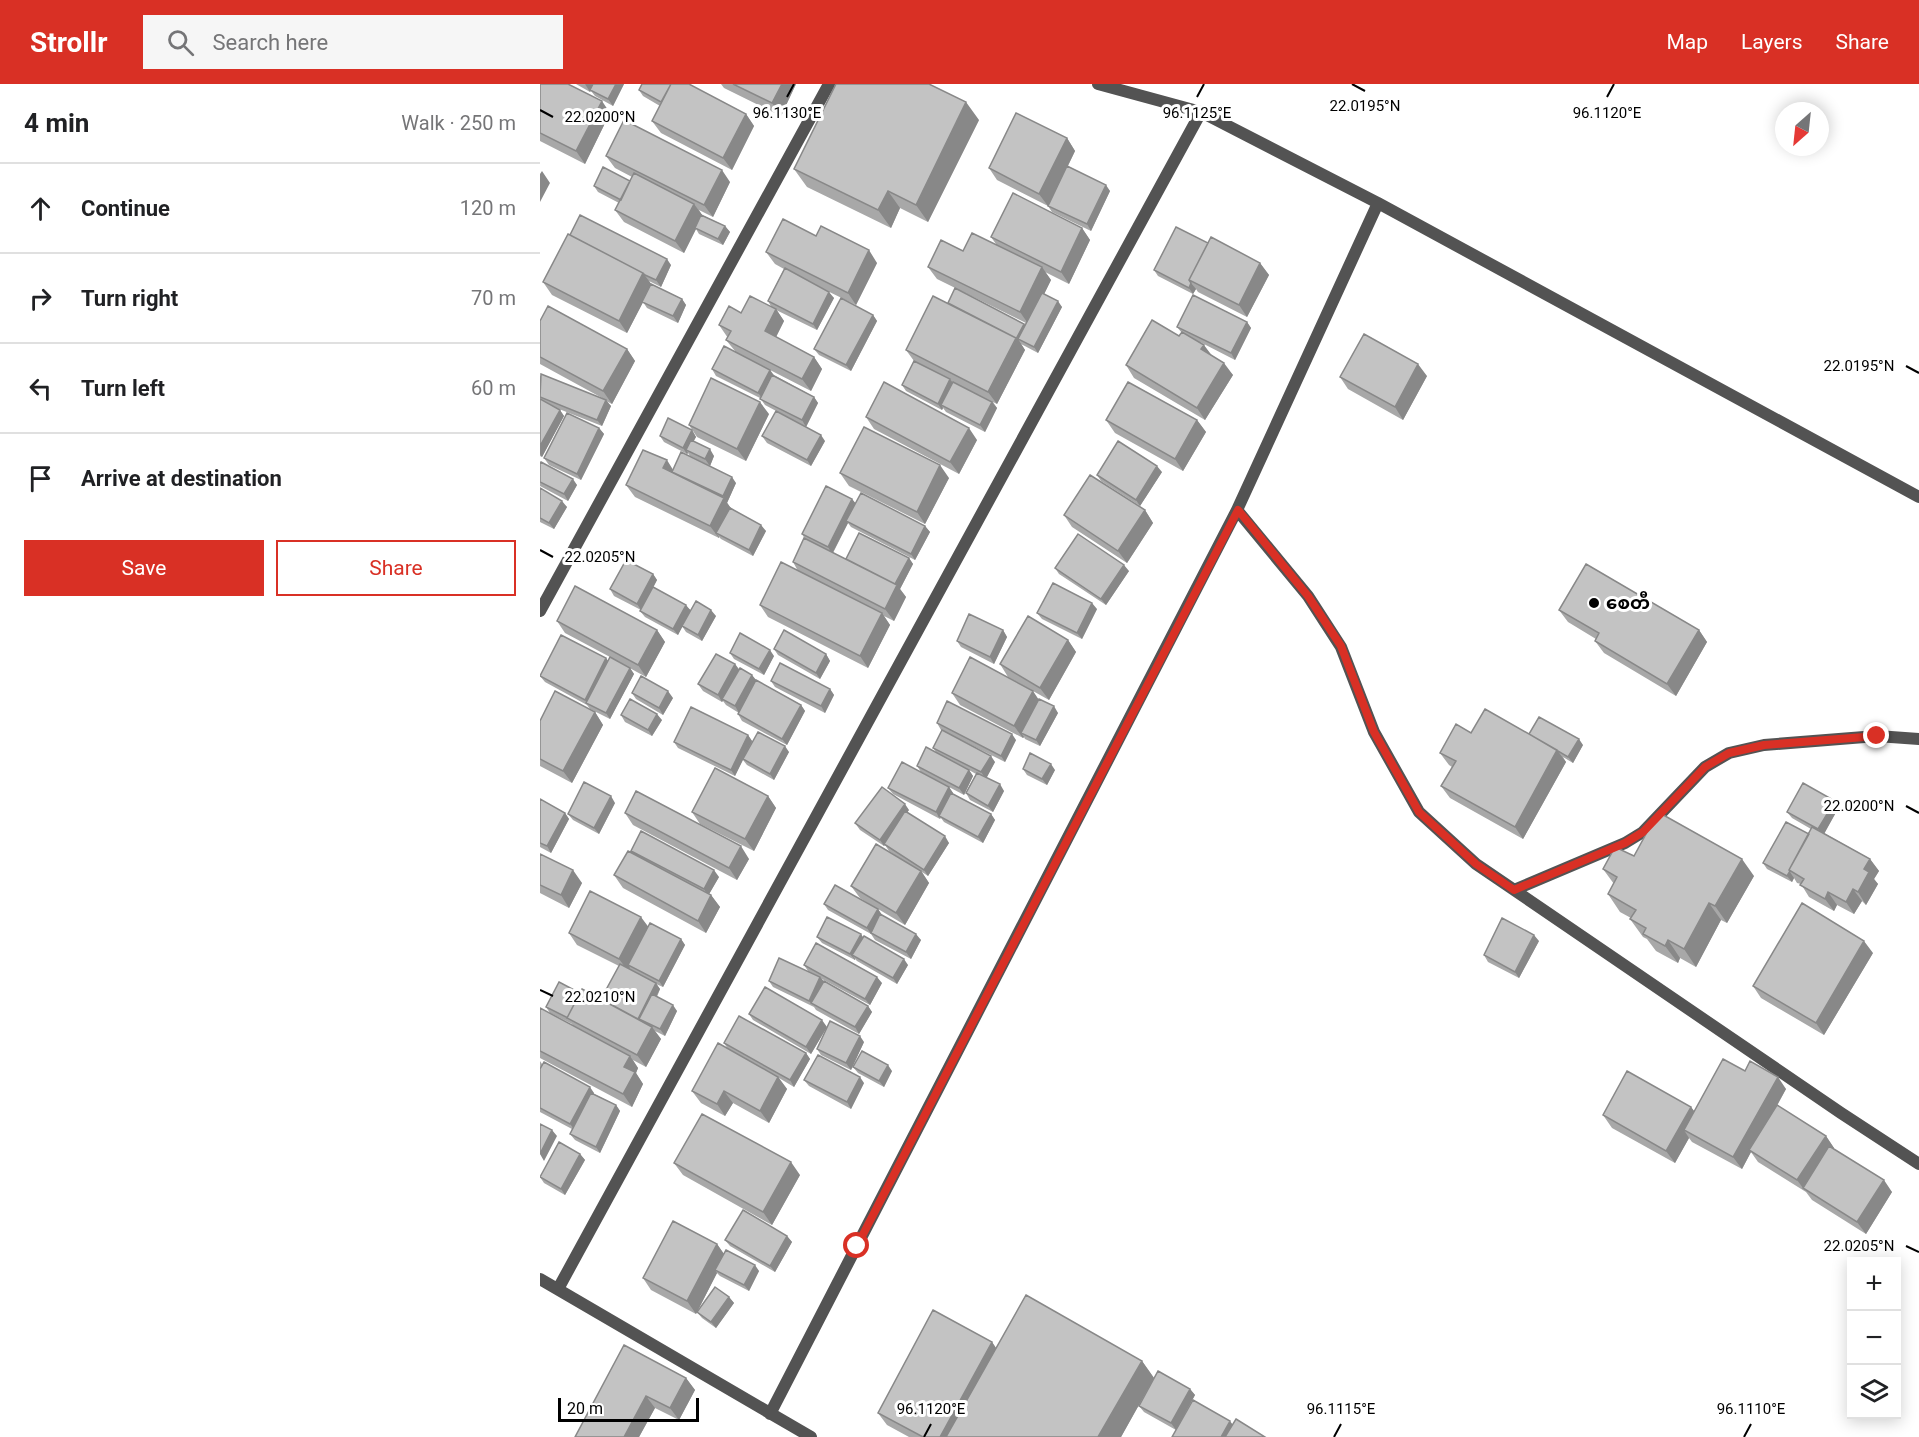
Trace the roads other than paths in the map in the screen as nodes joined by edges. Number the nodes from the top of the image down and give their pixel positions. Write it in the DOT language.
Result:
graph roads {
  1 [pos="829,84"];
  2 [pos="1098,84"];
  3 [pos="1201,112"];
  4 [pos="1378,203"];
  5 [pos="1919,497"];
  6 [pos="1238,510"];
  7 [pos="540,611"];
  8 [pos="1919,739"];
  9 [pos="1514,890"];
  10 [pos="1919,1164"];
  11 [pos="540,1279"];
  12 [pos="558,1289"];
  13 [pos="770,1414"];
  14 [pos="811,1437"];
  1 -- 7 [label="street"];
  2 -- 3 [label="street"];
  3 -- 4 [label="street"];
  3 -- 12 [label="street"];
  4 -- 5 [label="street"];
  4 -- 6 [label="street"];
  6 -- 9 [label="street"];
  6 -- 13 [label="street"];
  8 -- 9 [label="street"];
  9 -- 10 [label="street"];
  11 -- 12 [label="street"];
  12 -- 13 [label="street"];
  13 -- 14 [label="street"];
}
